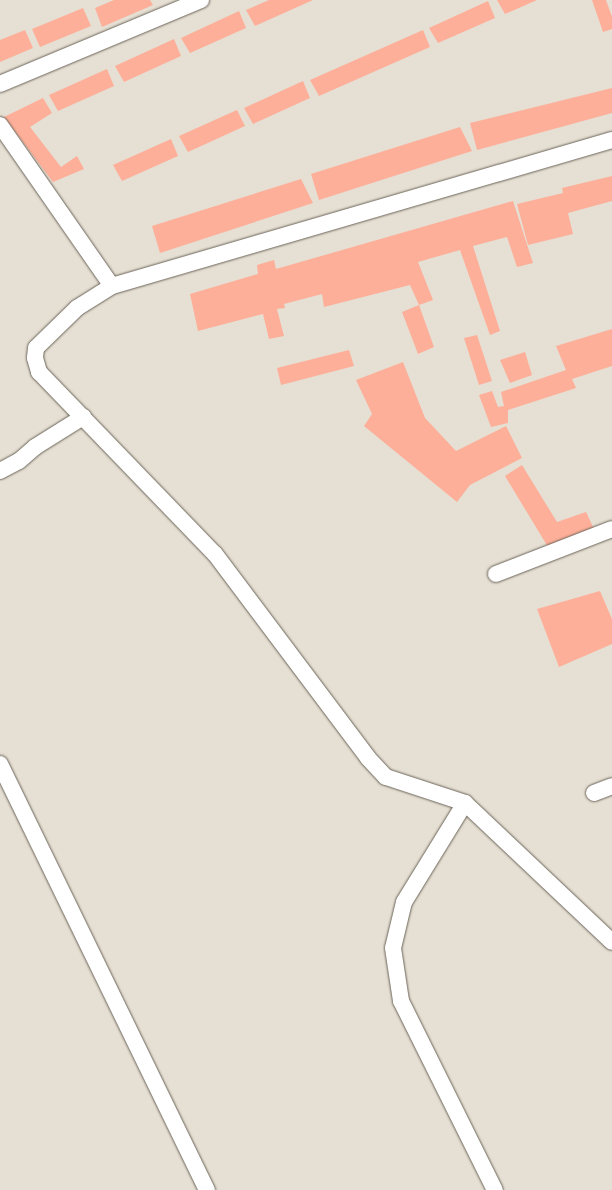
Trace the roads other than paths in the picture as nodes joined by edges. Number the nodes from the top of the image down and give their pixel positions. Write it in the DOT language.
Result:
graph roads {
  1 [pos="201,0"];
  2 [pos="184,3"];
  3 [pos="0,84"];
  4 [pos="0,125"];
  5 [pos="612,140"];
  6 [pos="112,286"];
  7 [pos="83,417"];
  8 [pos="0,471"];
  9 [pos="612,528"];
  10 [pos="496,574"];
  11 [pos="0,764"];
  12 [pos="612,786"];
  13 [pos="594,793"];
  14 [pos="465,803"];
  15 [pos="612,942"];
  16 [pos="207,1190"];
  17 [pos="496,1190"];
  1 -- 2 [label="street"];
  2 -- 3 [label="street"];
  4 -- 6 [label="street"];
  5 -- 6 [label="street"];
  6 -- 7 [label="street"];
  7 -- 8 [label="street"];
  7 -- 14 [label="street"];
  9 -- 10 [label="street"];
  11 -- 16 [label="street"];
  12 -- 13 [label="street"];
  14 -- 15 [label="street"];
  14 -- 17 [label="street"];
}
